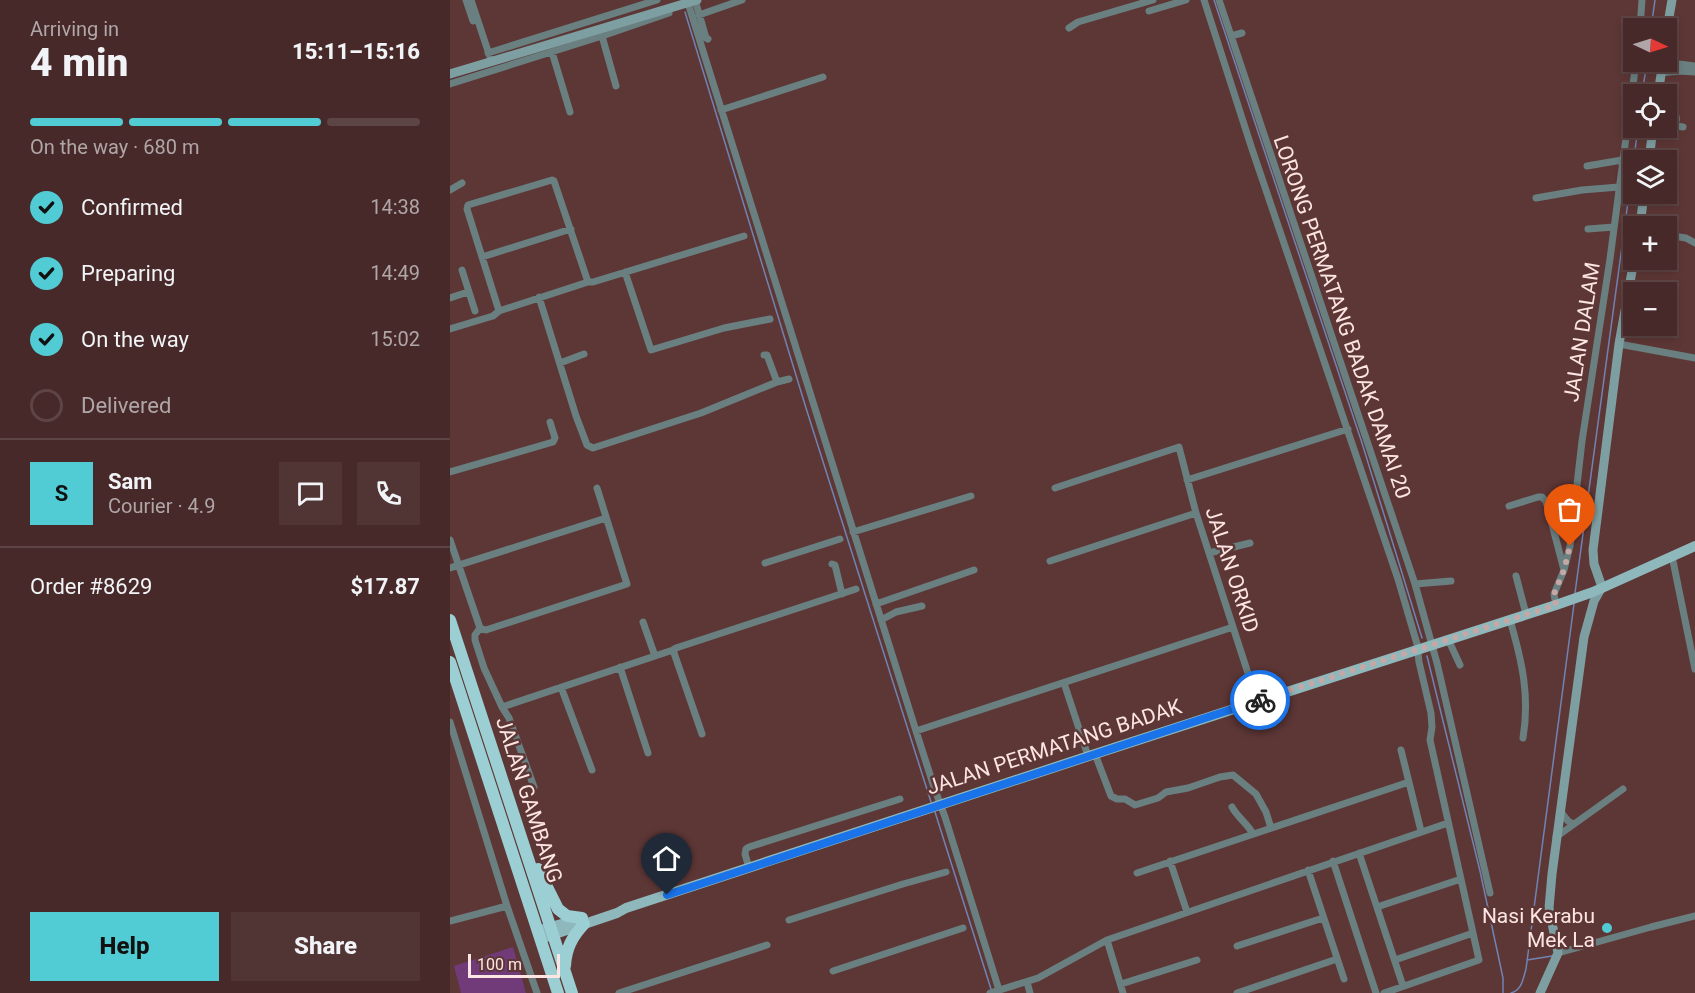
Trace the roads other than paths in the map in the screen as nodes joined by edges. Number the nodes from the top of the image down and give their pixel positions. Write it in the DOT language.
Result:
graph roads {
  1 [pos="466,0"];
  2 [pos="471,0"];
  3 [pos="657,0"];
  4 [pos="742,0"];
  5 [pos="1153,0"];
  6 [pos="1186,0"];
  7 [pos="1204,0"];
  8 [pos="1219,0"];
  9 [pos="1642,0"];
  10 [pos="1672,0"];
  11 [pos="693,1"];
  12 [pos="665,11"];
  13 [pos="1149,11"];
  14 [pos="699,15"];
  15 [pos="1641,18"];
  16 [pos="1669,18"];
  17 [pos="473,21"];
  18 [pos="1070,28"];
  19 [pos="1242,33"];
  20 [pos="602,36"];
  21 [pos="1231,36"];
  22 [pos="708,39"];
  23 [pos="552,52"];
  24 [pos="490,58"];
  25 [pos="1677,64"];
  26 [pos="1695,66"];
  27 [pos="1635,72"];
  28 [pos="1695,72"];
  29 [pos="1661,73"];
  30 [pos="450,74"];
  31 [pos="823,77"];
  32 [pos="450,84"];
  33 [pos="1659,84"];
  34 [pos="616,86"];
  35 [pos="720,110"];
  36 [pos="570,112"];
  37 [pos="1677,126"];
  38 [pos="1683,127"];
  39 [pos="1622,160"];
  40 [pos="1587,166"];
  41 [pos="462,183"];
  42 [pos="1619,188"];
  43 [pos="450,190"];
  44 [pos="1536,198"];
  45 [pos="1614,227"];
  46 [pos="571,229"];
  47 [pos="1588,229"];
  48 [pos="744,236"];
  49 [pos="1677,236"];
  50 [pos="1695,243"];
  51 [pos="482,257"];
  52 [pos="462,270"];
  53 [pos="625,272"];
  54 [pos="588,282"];
  55 [pos="468,292"];
  56 [pos="539,297"];
  57 [pos="450,298"];
  58 [pos="475,310"];
  59 [pos="499,310"];
  60 [pos="770,319"];
  61 [pos="1623,327"];
  62 [pos="450,329"];
  63 [pos="1619,344"];
  64 [pos="585,354"];
  65 [pos="764,355"];
  66 [pos="1695,358"];
  67 [pos="560,363"];
  68 [pos="789,379"];
  69 [pos="777,382"];
  70 [pos="550,422"];
  71 [pos="1348,429"];
  72 [pos="450,472"];
  73 [pos="1187,480"];
  74 [pos="597,488"];
  75 [pos="1055,488"];
  76 [pos="971,496"];
  77 [pos="1509,506"];
  78 [pos="1196,513"];
  79 [pos="606,518"];
  80 [pos="853,532"];
  81 [pos="840,539"];
  82 [pos="450,540"];
  83 [pos="1250,543"];
  84 [pos="1695,546"];
  85 [pos="1209,554"];
  86 [pos="1672,556"];
  87 [pos="1050,561"];
  88 [pos="765,563"];
  89 [pos="832,564"];
  90 [pos="459,565"];
  91 [pos="450,568"];
  92 [pos="974,570"];
  93 [pos="1564,570"];
  94 [pos="1516,576"];
  95 [pos="1451,581"];
  96 [pos="1415,584"];
  97 [pos="1602,587"];
  98 [pos="856,589"];
  99 [pos="842,594"];
  100 [pos="876,604"];
  101 [pos="1559,604"];
  102 [pos="922,606"];
  103 [pos="1526,615"];
  104 [pos="450,620"];
  105 [pos="881,620"];
  106 [pos="1510,620"];
  107 [pos="643,622"];
  108 [pos="1233,627"];
  109 [pos="480,628"];
  110 [pos="1448,639"];
  111 [pos="1432,645"];
  112 [pos="1418,649"];
  113 [pos="673,650"];
  114 [pos="480,656"];
  115 [pos="655,656"];
  116 [pos="463,661"];
  117 [pos="450,662"];
  118 [pos="1460,665"];
  119 [pos="620,667"];
  120 [pos="1695,669"];
  121 [pos="1064,683"];
  122 [pos="561,687"];
  123 [pos="1257,701"];
  124 [pos="502,707"];
  125 [pos="450,722"];
  126 [pos="916,730"];
  127 [pos="702,734"];
  128 [pos="1523,738"];
  129 [pos="1401,750"];
  130 [pos="648,753"];
  131 [pos="1092,755"];
  132 [pos="592,770"];
  133 [pos="1409,782"];
  134 [pos="534,787"];
  135 [pos="1623,789"];
  136 [pos="900,799"];
  137 [pos="941,805"];
  138 [pos="1232,807"];
  139 [pos="1560,811"];
  140 [pos="515,819"];
  141 [pos="1448,823"];
  142 [pos="1574,824"];
  143 [pos="1271,828"];
  144 [pos="1421,831"];
  145 [pos="1253,834"];
  146 [pos="1556,837"];
  147 [pos="1359,853"];
  148 [pos="1170,861"];
  149 [pos="1333,861"];
  150 [pos="748,868"];
  151 [pos="1308,870"];
  152 [pos="946,872"];
  153 [pos="1137,873"];
  154 [pos="1461,879"];
  155 [pos="1490,892"];
  156 [pos="507,906"];
  157 [pos="1377,907"];
  158 [pos="1187,912"];
  159 [pos="1695,916"];
  160 [pos="1323,918"];
  161 [pos="450,921"];
  162 [pos="583,921"];
  163 [pos="789,921"];
  164 [pos="963,928"];
  165 [pos="552,931"];
  166 [pos="1473,933"];
  167 [pos="539,935"];
  168 [pos="1107,940"];
  169 [pos="766,945"];
  170 [pos="1237,946"];
  171 [pos="1558,953"];
  172 [pos="1337,959"];
  173 [pos="1197,960"];
  174 [pos="1395,960"];
  175 [pos="833,971"];
  176 [pos="565,973"];
  177 [pos="1344,979"];
  178 [pos="1027,982"];
  179 [pos="1121,984"];
  180 [pos="1403,987"];
  181 [pos="999,991"];
  182 [pos="537,993"];
  183 [pos="558,993"];
  184 [pos="572,993"];
  185 [pos="619,993"];
  186 [pos="1030,993"];
  187 [pos="1123,993"];
  188 [pos="1237,993"];
  189 [pos="1376,993"];
  190 [pos="1384,993"];
  191 [pos="1540,993"];
  1 -- 17 [label="street"];
  2 -- 24 [label="street"];
  3 -- 12 [label="street"];
  3 -- 24 [label="street"];
  4 -- 14 [label="street"];
  5 -- 18 [label="street"];
  6 -- 13 [label="street"];
  7 -- 71 [label="street"];
  8 -- 21 [label="street, LORONG PERMATANG BADAK DAMAI 20"];
  9 -- 15 [label="street"];
  10 -- 16 [label="street"];
  11 -- 12 [label="street"];
  11 -- 14 [label="street"];
  11 -- 35 [label="street"];
  12 -- 20 [label="street"];
  12 -- 24 [label="street"];
  14 -- 22 [label="street"];
  19 -- 21 [label="street"];
  20 -- 23 [label="street"];
  20 -- 34 [label="street"];
  21 -- 96 [label="street, LORONG PERMATANG BADAK DAMAI 20"];
  23 -- 32 [label="street"];
  23 -- 36 [label="street"];
  24 -- 30 [label="street"];
  25 -- 26 [label="street"];
  27 -- 39 [label="street, JALAN DALAM"];
  28 -- 29 [label="street"];
  29 -- 33 [label="street"];
  31 -- 35 [label="street"];
  35 -- 80 [label="street"];
  37 -- 38 [label="street"];
  39 -- 40 [label="street"];
  39 -- 42 [label="street, JALAN DALAM"];
  41 -- 43 [label="street"];
  42 -- 44 [label="street"];
  42 -- 45 [label="street, JALAN DALAM"];
  45 -- 47 [label="street"];
  45 -- 93 [label="street, JALAN DALAM"];
  46 -- 51 [label="street"];
  46 -- 51 [label="street"];
  46 -- 54 [label="street"];
  48 -- 53 [label="street"];
  49 -- 50 [label="street"];
  51 -- 59 [label="street"];
  52 -- 55 [label="street"];
  53 -- 54 [label="street"];
  53 -- 60 [label="street"];
  54 -- 56 [label="street"];
  55 -- 57 [label="street"];
  55 -- 58 [label="street"];
  56 -- 59 [label="street"];
  56 -- 67 [label="street"];
  59 -- 62 [label="street"];
  61 -- 63 [label="street"];
  63 -- 66 [label="street"];
  63 -- 97 [label="street"];
  64 -- 67 [label="street"];
  65 -- 69 [label="street"];
  67 -- 69 [label="street"];
  68 -- 69 [label="street"];
  70 -- 72 [label="street"];
  71 -- 73 [label="street"];
  71 -- 112 [label="street"];
  73 -- 75 [label="street, JALAN ORKID"];
  73 -- 78 [label="street, JALAN ORKID"];
  74 -- 79 [label="street"];
  76 -- 80 [label="street"];
  77 -- 93 [label="street"];
  78 -- 85 [label="street, JALAN ORKID"];
  78 -- 87 [label="street"];
  79 -- 90 [label="street"];
  79 -- 109 [label="street"];
  80 -- 100 [label="street"];
  81 -- 88 [label="street"];
  82 -- 90 [label="street"];
  83 -- 85 [label="street"];
  84 -- 86 [label="main road, JALAN PERMATANG BADAK"];
  85 -- 108 [label="street, JALAN ORKID"];
  86 -- 97 [label="main road, JALAN PERMATANG BADAK"];
  86 -- 120 [label="street"];
  89 -- 99 [label="street"];
  90 -- 91 [label="street"];
  90 -- 109 [label="street"];
  92 -- 100 [label="street"];
  93 -- 101 [label="street, JALAN DALAM"];
  94 -- 103 [label="street"];
  95 -- 96 [label="street"];
  96 -- 111 [label="street, LORONG PERMATANG BADAK DAMAI 20"];
  97 -- 101 [label="main road, JALAN PERMATANG BADAK"];
  97 -- 139 [label="street"];
  98 -- 99 [label="street"];
  99 -- 113 [label="street"];
  100 -- 105 [label="street"];
  101 -- 103 [label="main road, JALAN PERMATANG BADAK"];
  102 -- 105 [label="street"];
  103 -- 106 [label="main road, JALAN PERMATANG BADAK"];
  104 -- 116 [label="highway, JALAN GAMBANG"];
  105 -- 126 [label="street"];
  106 -- 110 [label="main road, JALAN PERMATANG BADAK"];
  106 -- 128 [label="street"];
  107 -- 115 [label="street"];
  108 -- 121 [label="street"];
  108 -- 123 [label="street, JALAN ORKID"];
  109 -- 114 [label="street"];
  110 -- 111 [label="main road, JALAN PERMATANG BADAK"];
  110 -- 118 [label="street"];
  111 -- 112 [label="main road, JALAN PERMATANG BADAK"];
  111 -- 155 [label="street, LORONG PERMATANG BADAK DAMAI 20"];
  112 -- 123 [label="main road, JALAN PERMATANG BADAK"];
  112 -- 141 [label="street"];
  113 -- 115 [label="street"];
  113 -- 127 [label="street"];
  114 -- 116 [label="street"];
  114 -- 124 [label="street"];
  115 -- 119 [label="street"];
  116 -- 140 [label="highway, JALAN GAMBANG"];
  117 -- 167 [label="highway, JALAN GAMBANG"];
  119 -- 122 [label="street"];
  119 -- 130 [label="street"];
  121 -- 126 [label="street"];
  121 -- 131 [label="street"];
  122 -- 124 [label="street"];
  122 -- 132 [label="street"];
  123 -- 131 [label="main road, JALAN PERMATANG BADAK"];
  124 -- 134 [label="street"];
  125 -- 156 [label="street"];
  126 -- 137 [label="street"];
  129 -- 133 [label="street"];
  131 -- 137 [label="main road, JALAN PERMATANG BADAK"];
  131 -- 143 [label="street"];
  133 -- 143 [label="street"];
  133 -- 144 [label="street"];
  135 -- 142 [label="street"];
  136 -- 150 [label="street"];
  137 -- 150 [label="main road, JALAN PERMATANG BADAK"];
  137 -- 181 [label="street"];
  138 -- 145 [label="street"];
  139 -- 142 [label="street"];
  139 -- 146 [label="street"];
  140 -- 162 [label="highway"];
  140 -- 165 [label="highway, JALAN GAMBANG"];
  141 -- 144 [label="street"];
  141 -- 154 [label="street"];
  142 -- 146 [label="street"];
  143 -- 145 [label="street"];
  144 -- 147 [label="street"];
  145 -- 148 [label="street"];
  146 -- 171 [label="street"];
  147 -- 149 [label="street"];
  147 -- 157 [label="street"];
  148 -- 153 [label="street"];
  148 -- 158 [label="street"];
  149 -- 151 [label="street"];
  149 -- 189 [label="street"];
  150 -- 162 [label="main road, JALAN PERMATANG BADAK"];
  151 -- 158 [label="street"];
  151 -- 160 [label="street"];
  152 -- 163 [label="street"];
  154 -- 157 [label="street"];
  154 -- 166 [label="street"];
  156 -- 161 [label="street"];
  156 -- 182 [label="street"];
  157 -- 174 [label="street"];
  158 -- 168 [label="street"];
  159 -- 171 [label="street"];
  160 -- 170 [label="street"];
  160 -- 172 [label="street"];
  162 -- 165 [label="main road, JALAN PERMATANG BADAK"];
  162 -- 176 [label="highway"];
  164 -- 175 [label="street"];
  165 -- 167 [label="main road, JALAN PERMATANG BADAK"];
  165 -- 176 [label="highway, JALAN GAMBANG"];
  166 -- 174 [label="street"];
  166 -- 180 [label="street"];
  167 -- 183 [label="highway, JALAN GAMBANG"];
  168 -- 178 [label="street"];
  168 -- 179 [label="street"];
  169 -- 185 [label="street"];
  171 -- 191 [label="street"];
  172 -- 177 [label="street"];
  172 -- 188 [label="street"];
  173 -- 179 [label="street"];
  174 -- 180 [label="street"];
  176 -- 184 [label="highway, JALAN GAMBANG"];
  178 -- 181 [label="street"];
  178 -- 186 [label="street"];
  179 -- 187 [label="street"];
  180 -- 190 [label="street"];
}
